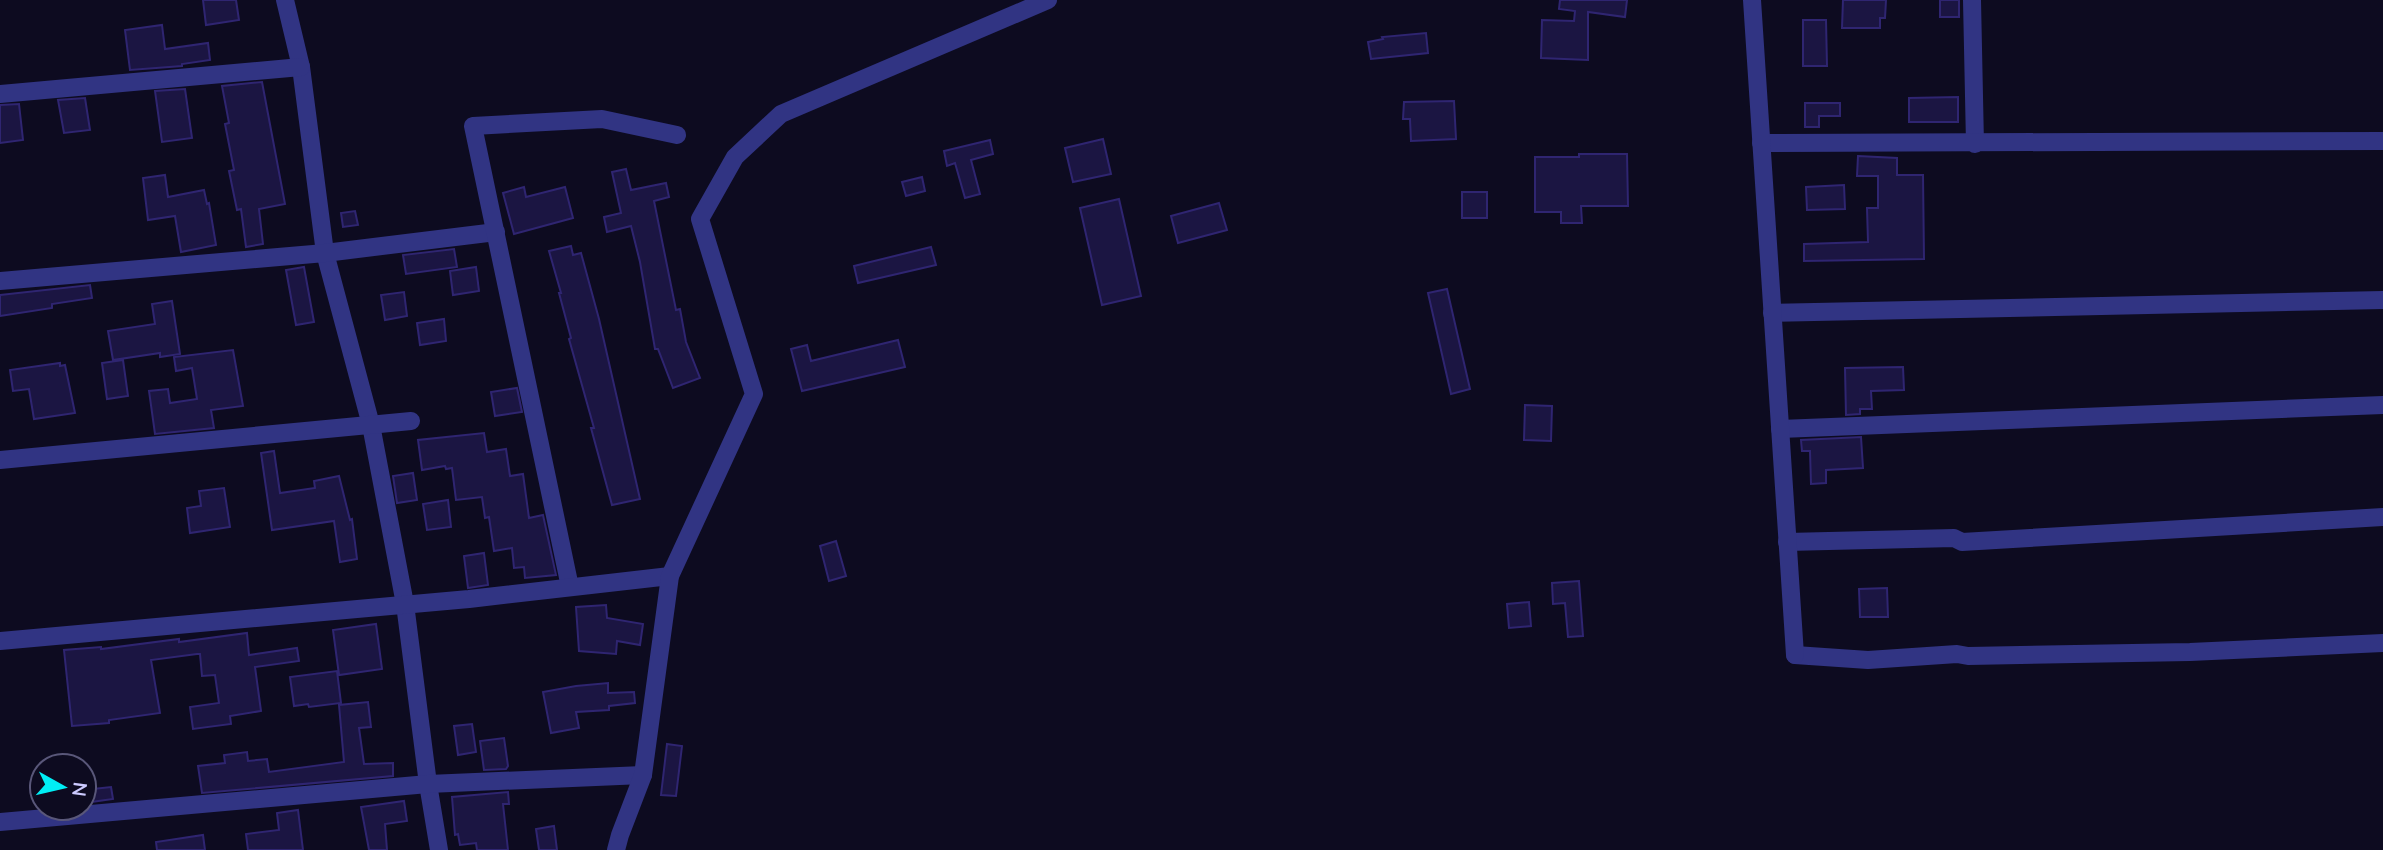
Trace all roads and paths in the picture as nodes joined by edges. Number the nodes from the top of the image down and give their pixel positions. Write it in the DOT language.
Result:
graph roads {
  1 [pos="285,0"];
  2 [pos="1048,0"];
  3 [pos="1752,0"];
  4 [pos="1972,0"];
  5 [pos="301,67"];
  6 [pos="0,94"];
  7 [pos="677,135"];
  8 [pos="2383,141"];
  9 [pos="1761,144"];
  10 [pos="1975,144"];
  11 [pos="496,232"];
  12 [pos="325,253"];
  13 [pos="0,281"];
  14 [pos="2383,300"];
  15 [pos="1772,313"];
  16 [pos="2383,405"];
  17 [pos="411,421"];
  18 [pos="371,425"];
  19 [pos="1780,429"];
  20 [pos="0,460"];
  21 [pos="2383,517"];
  22 [pos="1787,542"];
  23 [pos="670,576"];
  24 [pos="570,587"];
  25 [pos="405,604"];
  26 [pos="0,641"];
  27 [pos="2383,643"];
  28 [pos="643,775"];
  29 [pos="428,784"];
  30 [pos="0,822"];
  31 [pos="439,850"];
  32 [pos="616,850"];
  1 -- 5 [label="street"];
  2 -- 23 [label="street"];
  3 -- 9 [label="street"];
  4 -- 10 [label="street"];
  5 -- 6 [label="street"];
  5 -- 12 [label="street"];
  7 -- 11 [label="street"];
  8 -- 10 [label="street"];
  9 -- 10 [label="street"];
  9 -- 15 [label="street"];
  11 -- 12 [label="street"];
  11 -- 24 [label="street"];
  12 -- 13 [label="street"];
  12 -- 18 [label="street"];
  14 -- 15 [label="street"];
  15 -- 19 [label="street"];
  16 -- 19 [label="street"];
  17 -- 18 [label="street"];
  18 -- 20 [label="street"];
  18 -- 25 [label="street"];
  19 -- 22 [label="street"];
  21 -- 22 [label="street"];
  22 -- 27 [label="street"];
  23 -- 24 [label="street"];
  23 -- 28 [label="street"];
  24 -- 25 [label="street"];
  25 -- 26 [label="street"];
  25 -- 29 [label="street"];
  28 -- 29 [label="street"];
  28 -- 32 [label="street"];
  29 -- 30 [label="street"];
  29 -- 31 [label="street"];
}
